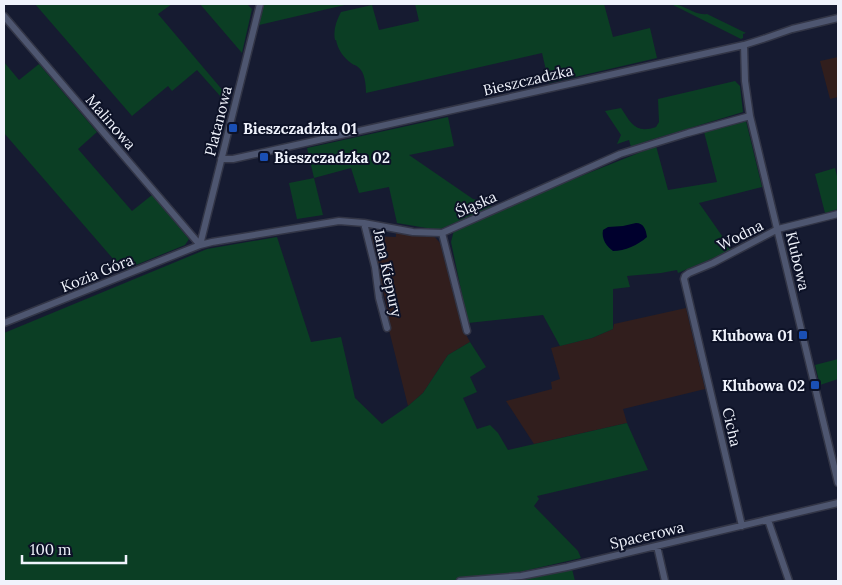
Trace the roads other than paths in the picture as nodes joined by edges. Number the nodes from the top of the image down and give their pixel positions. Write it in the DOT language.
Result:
graph roads {
  1 [pos="260,4"];
  2 [pos="4,16"];
  3 [pos="838,18"];
  4 [pos="744,44"];
  5 [pos="750,116"];
  6 [pos="221,159"];
  7 [pos="838,214"];
  8 [pos="364,223"];
  9 [pos="778,230"];
  10 [pos="442,233"];
  11 [pos="200,245"];
  12 [pos="685,276"];
  13 [pos="4,323"];
  14 [pos="387,328"];
  15 [pos="467,330"];
  16 [pos="838,483"];
  17 [pos="838,503"];
  18 [pos="768,520"];
  19 [pos="742,526"];
  20 [pos="657,546"];
  21 [pos="460,581"];
  22 [pos="665,581"];
  23 [pos="789,581"];
  1 -- 6 [label="street, Platanowa"];
  2 -- 11 [label="street, Malinowa"];
  3 -- 4 [label="street, Bieszczadzka"];
  4 -- 5 [label="street, Klubowa"];
  4 -- 6 [label="street, Bieszczadzka"];
  5 -- 9 [label="street, Klubowa"];
  5 -- 10 [label="street, Śląska"];
  6 -- 11 [label="street, Platanowa"];
  7 -- 9 [label="street, Wodna"];
  8 -- 10 [label="street, Śląska"];
  8 -- 11 [label="street, Śląska"];
  8 -- 14 [label="street, Jana Kiepury"];
  9 -- 12 [label="street, Wodna"];
  9 -- 16 [label="street, Klubowa"];
  10 -- 15 [label="street"];
  11 -- 13 [label="street, Kozia Góra"];
  12 -- 19 [label="street, Cicha"];
  17 -- 18 [label="street, Spacerowa"];
  18 -- 19 [label="street, Spacerowa"];
  18 -- 23 [label="street"];
  19 -- 20 [label="street, Spacerowa"];
  20 -- 21 [label="street, Spacerowa"];
  20 -- 22 [label="street"];
}
